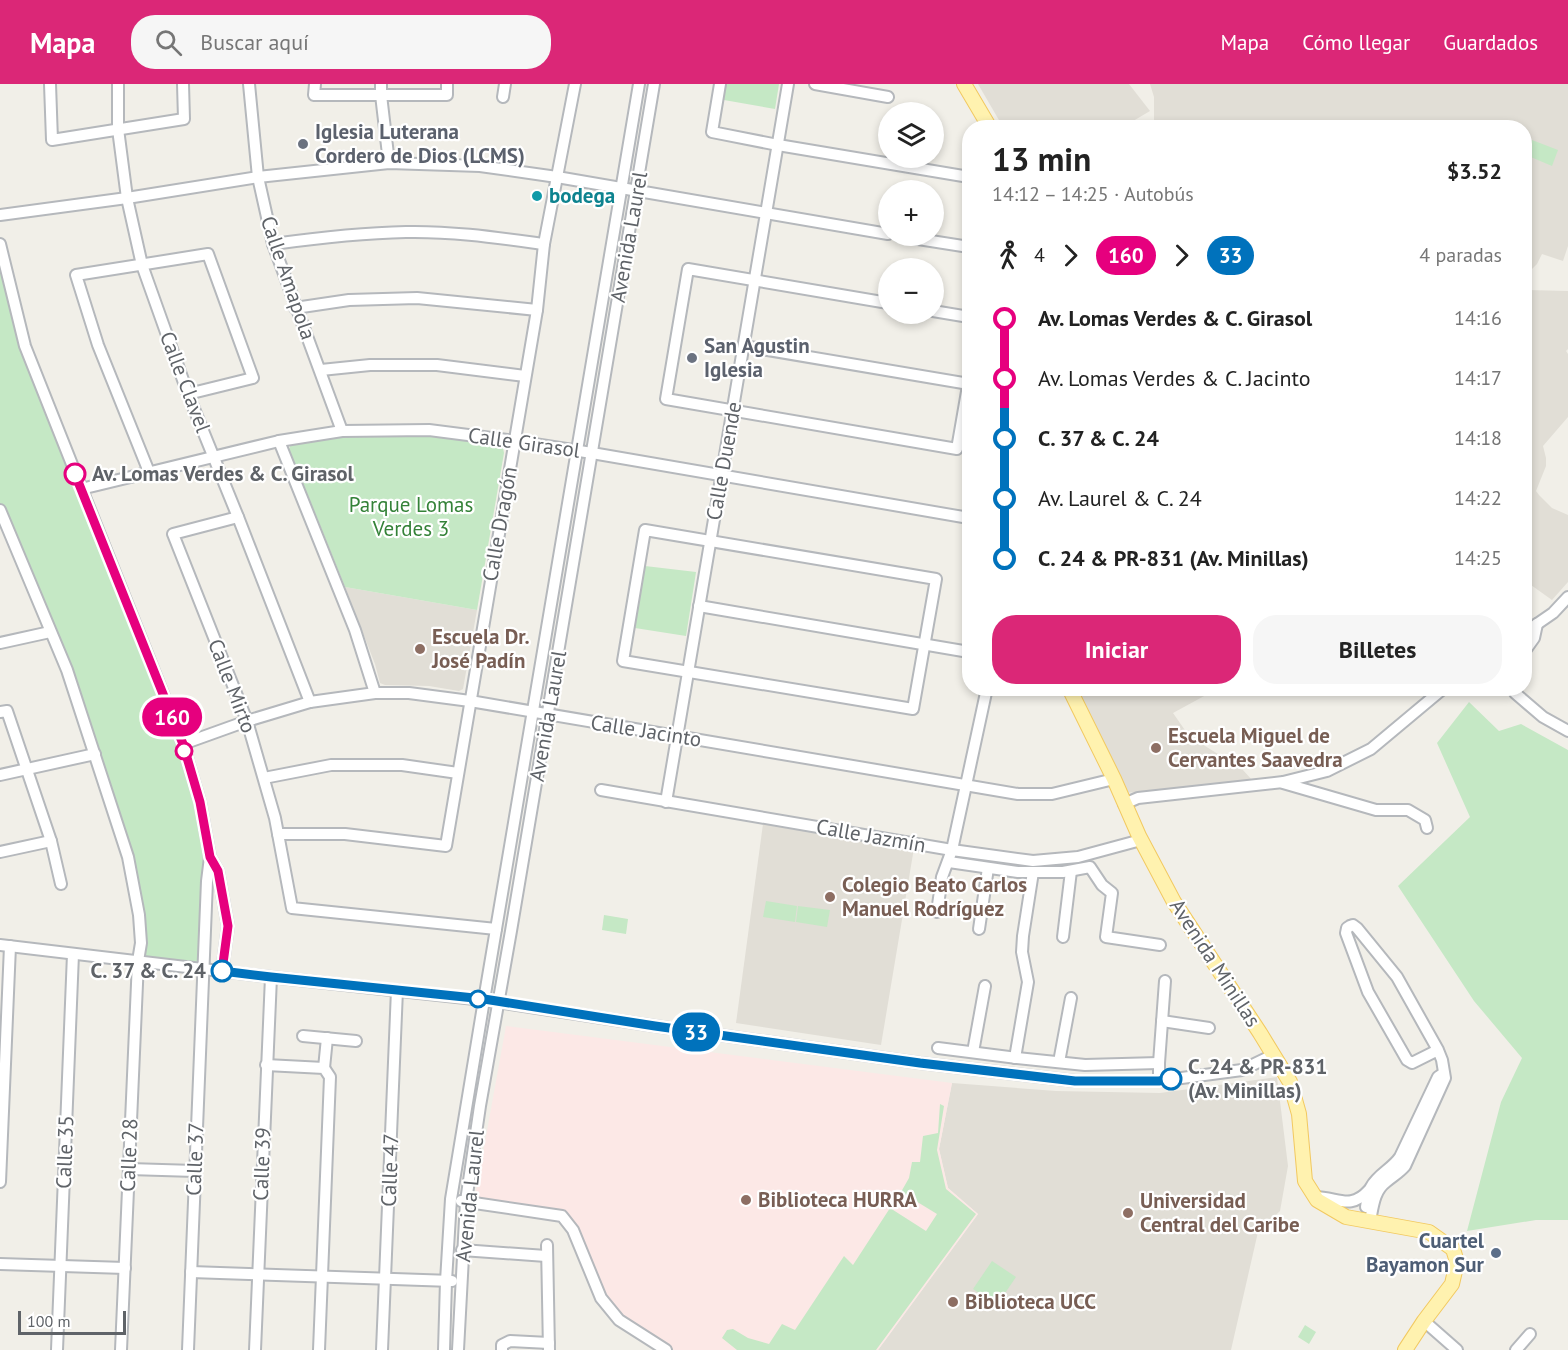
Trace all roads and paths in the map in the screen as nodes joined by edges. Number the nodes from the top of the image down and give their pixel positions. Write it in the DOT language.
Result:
graph roads {
  1 [pos="50,84"];
  2 [pos="118,84"];
  3 [pos="183,84"];
  4 [pos="249,84"];
  5 [pos="315,84"];
  6 [pos="447,84"];
  7 [pos="505,84"];
  8 [pos="575,84"];
  9 [pos="639,84"];
  10 [pos="654,84"];
  11 [pos="720,84"];
  12 [pos="788,84"];
  13 [pos="815,84"];
  14 [pos="964,84"];
  15 [pos="381,89"];
  16 [pos="503,97"];
  17 [pos="888,97"];
  18 [pos="985,120"];
  19 [pos="118,129"];
  20 [pos="778,145"];
  21 [pos="389,163"];
  22 [pos="962,176"];
  23 [pos="258,177"];
  24 [pos="557,177"];
  25 [pos="622,189"];
  26 [pos="637,191"];
  27 [pos="127,198"];
  28 [pos="766,213"];
  29 [pos="0,216"];
  30 [pos="878,232"];
  31 [pos="944,243"];
  32 [pos="0,244"];
  33 [pos="273,244"];
  34 [pos="544,244"];
  35 [pos="962,246"];
  36 [pos="142,265"];
  37 [pos="755,281"];
  38 [pos="878,301"];
  39 [pos="295,308"];
  40 [pos="537,310"];
  41 [pos="944,313"];
  42 [pos="962,316"];
  43 [pos="744,346"];
  44 [pos="321,370"];
  45 [pos="525,375"];
  46 [pos="962,381"];
  47 [pos="188,394"];
  48 [pos="733,411"];
  49 [pos="962,421"];
  50 [pos="342,431"];
  51 [pos="279,441"];
  52 [pos="514,441"];
  53 [pos="577,451"];
  54 [pos="592,453"];
  55 [pos="213,456"];
  56 [pos="149,472"];
  57 [pos="722,476"];
  58 [pos="81,489"];
  59 [pos="0,510"];
  60 [pos="238,517"];
  61 [pos="962,517"];
  62 [pos="711,541"];
  63 [pos="1568,598"];
  64 [pos="699,606"];
  65 [pos="1537,624"];
  66 [pos="1532,627"];
  67 [pos="50,632"];
  68 [pos="1532,641"];
  69 [pos="0,643"];
  70 [pos="924,644"];
  71 [pos="962,651"];
  72 [pos="688,671"];
  73 [pos="375,693"];
  74 [pos="985,696"];
  75 [pos="1073,696"];
  76 [pos="1434,696"];
  77 [pos="1518,696"];
  78 [pos="470,701"];
  79 [pos="310,702"];
  80 [pos="3,712"];
  81 [pos="532,713"];
  82 [pos="548,715"];
  83 [pos="247,721"];
  84 [pos="1568,731"];
  85 [pos="677,736"];
  86 [pos="183,744"];
  87 [pos="95,754"];
  88 [pos="27,769"];
  89 [pos="458,773"];
  90 [pos="0,775"];
  91 [pos="264,777"];
  92 [pos="1114,779"];
  93 [pos="1282,782"];
  94 [pos="966,786"];
  95 [pos="602,790"];
  96 [pos="666,802"];
  97 [pos="1124,804"];
  98 [pos="1427,828"];
  99 [pos="278,834"];
  100 [pos="1141,840"];
  101 [pos="51,841"];
  102 [pos="952,850"];
  103 [pos="0,852"];
  104 [pos="210,857"];
  105 [pos="949,862"];
  106 [pos="988,868"];
  107 [pos="1071,871"];
  108 [pos="1033,872"];
  109 [pos="61,884"];
  110 [pos="937,912"];
  111 [pos="496,929"];
  112 [pos="979,929"];
  113 [pos="1364,936"];
  114 [pos="1063,937"];
  115 [pos="1351,944"];
  116 [pos="1160,945"];
  117 [pos="5,946"];
  118 [pos="73,954"];
  119 [pos="138,961"];
  120 [pos="203,969"];
  121 [pos="222,971"];
  122 [pos="271,977"];
  123 [pos="1165,981"];
  124 [pos="985,986"];
  125 [pos="397,990"];
  126 [pos="1071,998"];
  127 [pos="484,999"];
  128 [pos="499,1002"];
  129 [pos="4,1010"];
  130 [pos="1162,1021"];
  131 [pos="1209,1028"];
  132 [pos="303,1036"];
  133 [pos="327,1038"];
  134 [pos="356,1041"];
  135 [pos="938,1048"];
  136 [pos="1438,1050"];
  137 [pos="973,1053"];
  138 [pos="1273,1055"];
  139 [pos="1015,1058"];
  140 [pos="1059,1062"];
  141 [pos="1159,1063"];
  142 [pos="266,1065"];
  143 [pos="324,1068"];
  144 [pos="1444,1073"];
  145 [pos="2,1074"];
  146 [pos="1159,1081"];
  147 [pos="129,1169"];
  148 [pos="195,1171"];
  149 [pos="0,1182"];
  150 [pos="1369,1190"];
  151 [pos="1315,1197"];
  152 [pos="452,1199"];
  153 [pos="466,1201"];
  154 [pos="1367,1220"];
  155 [pos="462,1250"];
  156 [pos="0,1264"];
  157 [pos="61,1266"];
  158 [pos="125,1268"];
  159 [pos="191,1272"];
  160 [pos="258,1274"];
  161 [pos="322,1277"];
  162 [pos="385,1279"];
  163 [pos="446,1281"];
  164 [pos="461,1281"];
  165 [pos="1424,1321"];
  166 [pos="1530,1334"];
  167 [pos="549,1346"];
  168 [pos="57,1350"];
  169 [pos="121,1350"];
  170 [pos="188,1350"];
  171 [pos="255,1350"];
  172 [pos="318,1350"];
  173 [pos="382,1350"];
  174 [pos="444,1350"];
  175 [pos="458,1350"];
  176 [pos="502,1350"];
  177 [pos="666,1350"];
  178 [pos="1405,1350"];
  179 [pos="1457,1350"];
  180 [pos="1516,1350"];
  1 -- 19 [label="street"];
  2 -- 19 [label="street, Calle Clavel"];
  3 -- 19 [label="street"];
  4 -- 23 [label="street, Calle Amapola"];
  5 -- 15 [label="street"];
  6 -- 15 [label="street"];
  7 -- 16 [label="street"];
  8 -- 24 [label="street, Calle Dragón"];
  9 -- 25 [label="street, Avenida Laurel"];
  10 -- 26 [label="street, Avenida Laurel"];
  11 -- 20 [label="street"];
  12 -- 20 [label="street, Calle Duende"];
  13 -- 17 [label="street"];
  14 -- 18 [label="main road"];
  15 -- 21 [label="street"];
  19 -- 27 [label="street, Calle Clavel"];
  20 -- 22 [label="street"];
  20 -- 28 [label="street, Calle Duende"];
  21 -- 23 [label="street"];
  21 -- 24 [label="street"];
  23 -- 27 [label="street"];
  23 -- 33 [label="street, Calle Amapola"];
  24 -- 25 [label="street"];
  24 -- 34 [label="street, Calle Dragón"];
  25 -- 26 [label="street"];
  25 -- 53 [label="street, Avenida Laurel"];
  26 -- 28 [label="street"];
  26 -- 54 [label="street, Avenida Laurel"];
  27 -- 29 [label="street"];
  27 -- 36 [label="street, Calle Clavel"];
  28 -- 30 [label="street"];
  28 -- 37 [label="street, Calle Duende"];
  31 -- 35 [label="street"];
  32 -- 58 [label="street"];
  33 -- 34 [label="street"];
  33 -- 39 [label="street, Calle Amapola"];
  34 -- 40 [label="street, Calle Dragón"];
  36 -- 47 [label="street, Calle Clavel"];
  36 -- 47 [label="street"];
  36 -- 56 [label="street"];
  37 -- 38 [label="street"];
  37 -- 43 [label="street, Calle Duende"];
  37 -- 48 [label="street"];
  39 -- 40 [label="street"];
  39 -- 44 [label="street, Calle Amapola"];
  40 -- 45 [label="street, Calle Dragón"];
  41 -- 42 [label="street"];
  43 -- 46 [label="street"];
  43 -- 48 [label="street, Calle Duende"];
  44 -- 45 [label="street"];
  44 -- 50 [label="street, Calle Amapola"];
  45 -- 52 [label="street, Calle Dragón"];
  47 -- 55 [label="street, Calle Clavel"];
  48 -- 49 [label="street"];
  48 -- 57 [label="street, Calle Duende"];
  50 -- 51 [label="street, Calle Girasol"];
  50 -- 52 [label="street, Calle Girasol"];
  51 -- 55 [label="street, Calle Girasol"];
  51 -- 73 [label="street"];
  52 -- 53 [label="street, Calle Girasol"];
  52 -- 78 [label="street, Calle Dragón"];
  53 -- 54 [label="street, Calle Girasol"];
  53 -- 81 [label="street, Avenida Laurel"];
  54 -- 57 [label="street, Calle Girasol"];
  54 -- 82 [label="street, Avenida Laurel"];
  55 -- 56 [label="street, Calle Girasol"];
  55 -- 60 [label="street, Calle Clavel"];
  56 -- 58 [label="street, Calle Girasol"];
  57 -- 61 [label="street, Calle Girasol"];
  57 -- 62 [label="street, Calle Duende"];
  58 -- 86 [label="street"];
  59 -- 67 [label="street, Calle 28"];
  60 -- 79 [label="street, Calle Clavel"];
  60 -- 83 [label="street, Calle Mirto"];
  62 -- 64 [label="street, Calle Duende"];
  62 -- 70 [label="street"];
  62 -- 72 [label="street"];
  63 -- 65 [label="street"];
  64 -- 70 [label="street"];
  64 -- 72 [label="street, Calle Duende"];
  65 -- 66 [label="street"];
  65 -- 68 [label="street"];
  67 -- 69 [label="street"];
  67 -- 87 [label="street, Calle 28"];
  70 -- 71 [label="street"];
  70 -- 72 [label="street"];
  72 -- 85 [label="street, Calle Duende"];
  73 -- 78 [label="street, Calle Jacinto"];
  73 -- 79 [label="street, Calle Jacinto"];
  74 -- 94 [label="street"];
  75 -- 92 [label="main road, Avenida Minillas"];
  76 -- 93 [label="street"];
  77 -- 84 [label="street"];
  78 -- 81 [label="street, Calle Jacinto"];
  78 -- 89 [label="street, Calle Dragón"];
  79 -- 83 [label="street, Calle Jacinto"];
  80 -- 88 [label="street"];
  81 -- 82 [label="street, Calle Jacinto"];
  81 -- 111 [label="street, Avenida Laurel"];
  82 -- 85 [label="street, Calle Jacinto"];
  82 -- 128 [label="street, Avenida Laurel"];
  83 -- 86 [label="street, Calle Jacinto"];
  83 -- 91 [label="street, Calle Mirto"];
  85 -- 94 [label="street, Calle Jacinto"];
  85 -- 96 [label="street, Calle Duende"];
  86 -- 104 [label="street"];
  87 -- 88 [label="street"];
  87 -- 119 [label="street, Calle 28"];
  88 -- 90 [label="street"];
  88 -- 101 [label="street"];
  89 -- 91 [label="street"];
  89 -- 99 [label="street, Calle Dragón"];
  91 -- 99 [label="street, Calle Mirto"];
  92 -- 94 [label="street, Calle Jacinto"];
  92 -- 97 [label="main road, Avenida Minillas"];
  93 -- 97 [label="street"];
  93 -- 98 [label="street"];
  94 -- 102 [label="street"];
  95 -- 96 [label="street, Calle Jazmín"];
  96 -- 102 [label="street, Calle Jazmín"];
  97 -- 100 [label="main road, Avenida Minillas"];
  99 -- 111 [label="street, Calle Mirto"];
  100 -- 102 [label="street, Calle Jazmín"];
  100 -- 138 [label="main road, Avenida Minillas"];
  101 -- 103 [label="street"];
  101 -- 109 [label="street"];
  102 -- 105 [label="street"];
  104 -- 120 [label="street, Calle 37"];
  104 -- 121 [label="street"];
  105 -- 106 [label="street"];
  105 -- 110 [label="street"];
  106 -- 108 [label="street"];
  106 -- 112 [label="street"];
  107 -- 108 [label="street"];
  107 -- 114 [label="street"];
  107 -- 116 [label="street"];
  108 -- 139 [label="street"];
  111 -- 127 [label="street, Avenida Laurel"];
  113 -- 115 [label="street"];
  113 -- 115 [label="street"];
  113 -- 136 [label="street"];
  115 -- 136 [label="street"];
  117 -- 118 [label="street"];
  117 -- 129 [label="street"];
  118 -- 119 [label="street"];
  118 -- 157 [label="street, Calle 35"];
  119 -- 120 [label="street"];
  119 -- 147 [label="street, Calle 28"];
  120 -- 121 [label="street"];
  120 -- 148 [label="street, Calle 37"];
  121 -- 122 [label="street"];
  122 -- 125 [label="street"];
  122 -- 142 [label="street, Calle 39"];
  123 -- 130 [label="street"];
  124 -- 137 [label="street"];
  125 -- 127 [label="street"];
  125 -- 162 [label="street, Calle 47"];
  126 -- 140 [label="street"];
  127 -- 128 [label="street"];
  127 -- 152 [label="street, Avenida Laurel"];
  128 -- 146 [label="street"];
  128 -- 153 [label="street, Avenida Laurel"];
  129 -- 145 [label="street"];
  130 -- 131 [label="street"];
  130 -- 141 [label="street"];
  132 -- 133 [label="street"];
  133 -- 134 [label="street"];
  133 -- 143 [label="street"];
  135 -- 137 [label="street"];
  136 -- 144 [label="street"];
  137 -- 139 [label="street"];
  138 -- 146 [label="street"];
  138 -- 151 [label="main road, Avenida Minillas"];
  139 -- 140 [label="street"];
  140 -- 141 [label="street"];
  141 -- 146 [label="street"];
  142 -- 143 [label="street"];
  142 -- 160 [label="street, Calle 39"];
  143 -- 161 [label="street"];
  144 -- 150 [label="street"];
  144 -- 154 [label="street"];
  145 -- 149 [label="street"];
  147 -- 148 [label="street"];
  147 -- 158 [label="street, Calle 28"];
  148 -- 159 [label="street, Calle 37"];
  150 -- 151 [label="street"];
  150 -- 154 [label="street"];
  151 -- 154 [label="main road"];
  152 -- 153 [label="street"];
  152 -- 163 [label="street, Avenida Laurel"];
  153 -- 155 [label="street, Avenida Laurel"];
  153 -- 177 [label="street"];
  154 -- 165 [label="main road"];
  155 -- 164 [label="street, Avenida Laurel"];
  155 -- 167 [label="street"];
  156 -- 157 [label="street"];
  157 -- 158 [label="street"];
  157 -- 168 [label="street, Calle 35"];
  158 -- 169 [label="street, Calle 28"];
  159 -- 160 [label="street"];
  159 -- 170 [label="street, Calle 37"];
  160 -- 161 [label="street"];
  160 -- 171 [label="street, Calle 39"];
  161 -- 162 [label="street"];
  161 -- 172 [label="street"];
  162 -- 163 [label="street"];
  162 -- 173 [label="street, Calle 47"];
  163 -- 164 [label="street"];
  163 -- 174 [label="street, Avenida Laurel"];
  164 -- 175 [label="street, Avenida Laurel"];
  165 -- 178 [label="main road"];
  165 -- 179 [label="street"];
  166 -- 180 [label="street"];
  167 -- 176 [label="street"];
}
